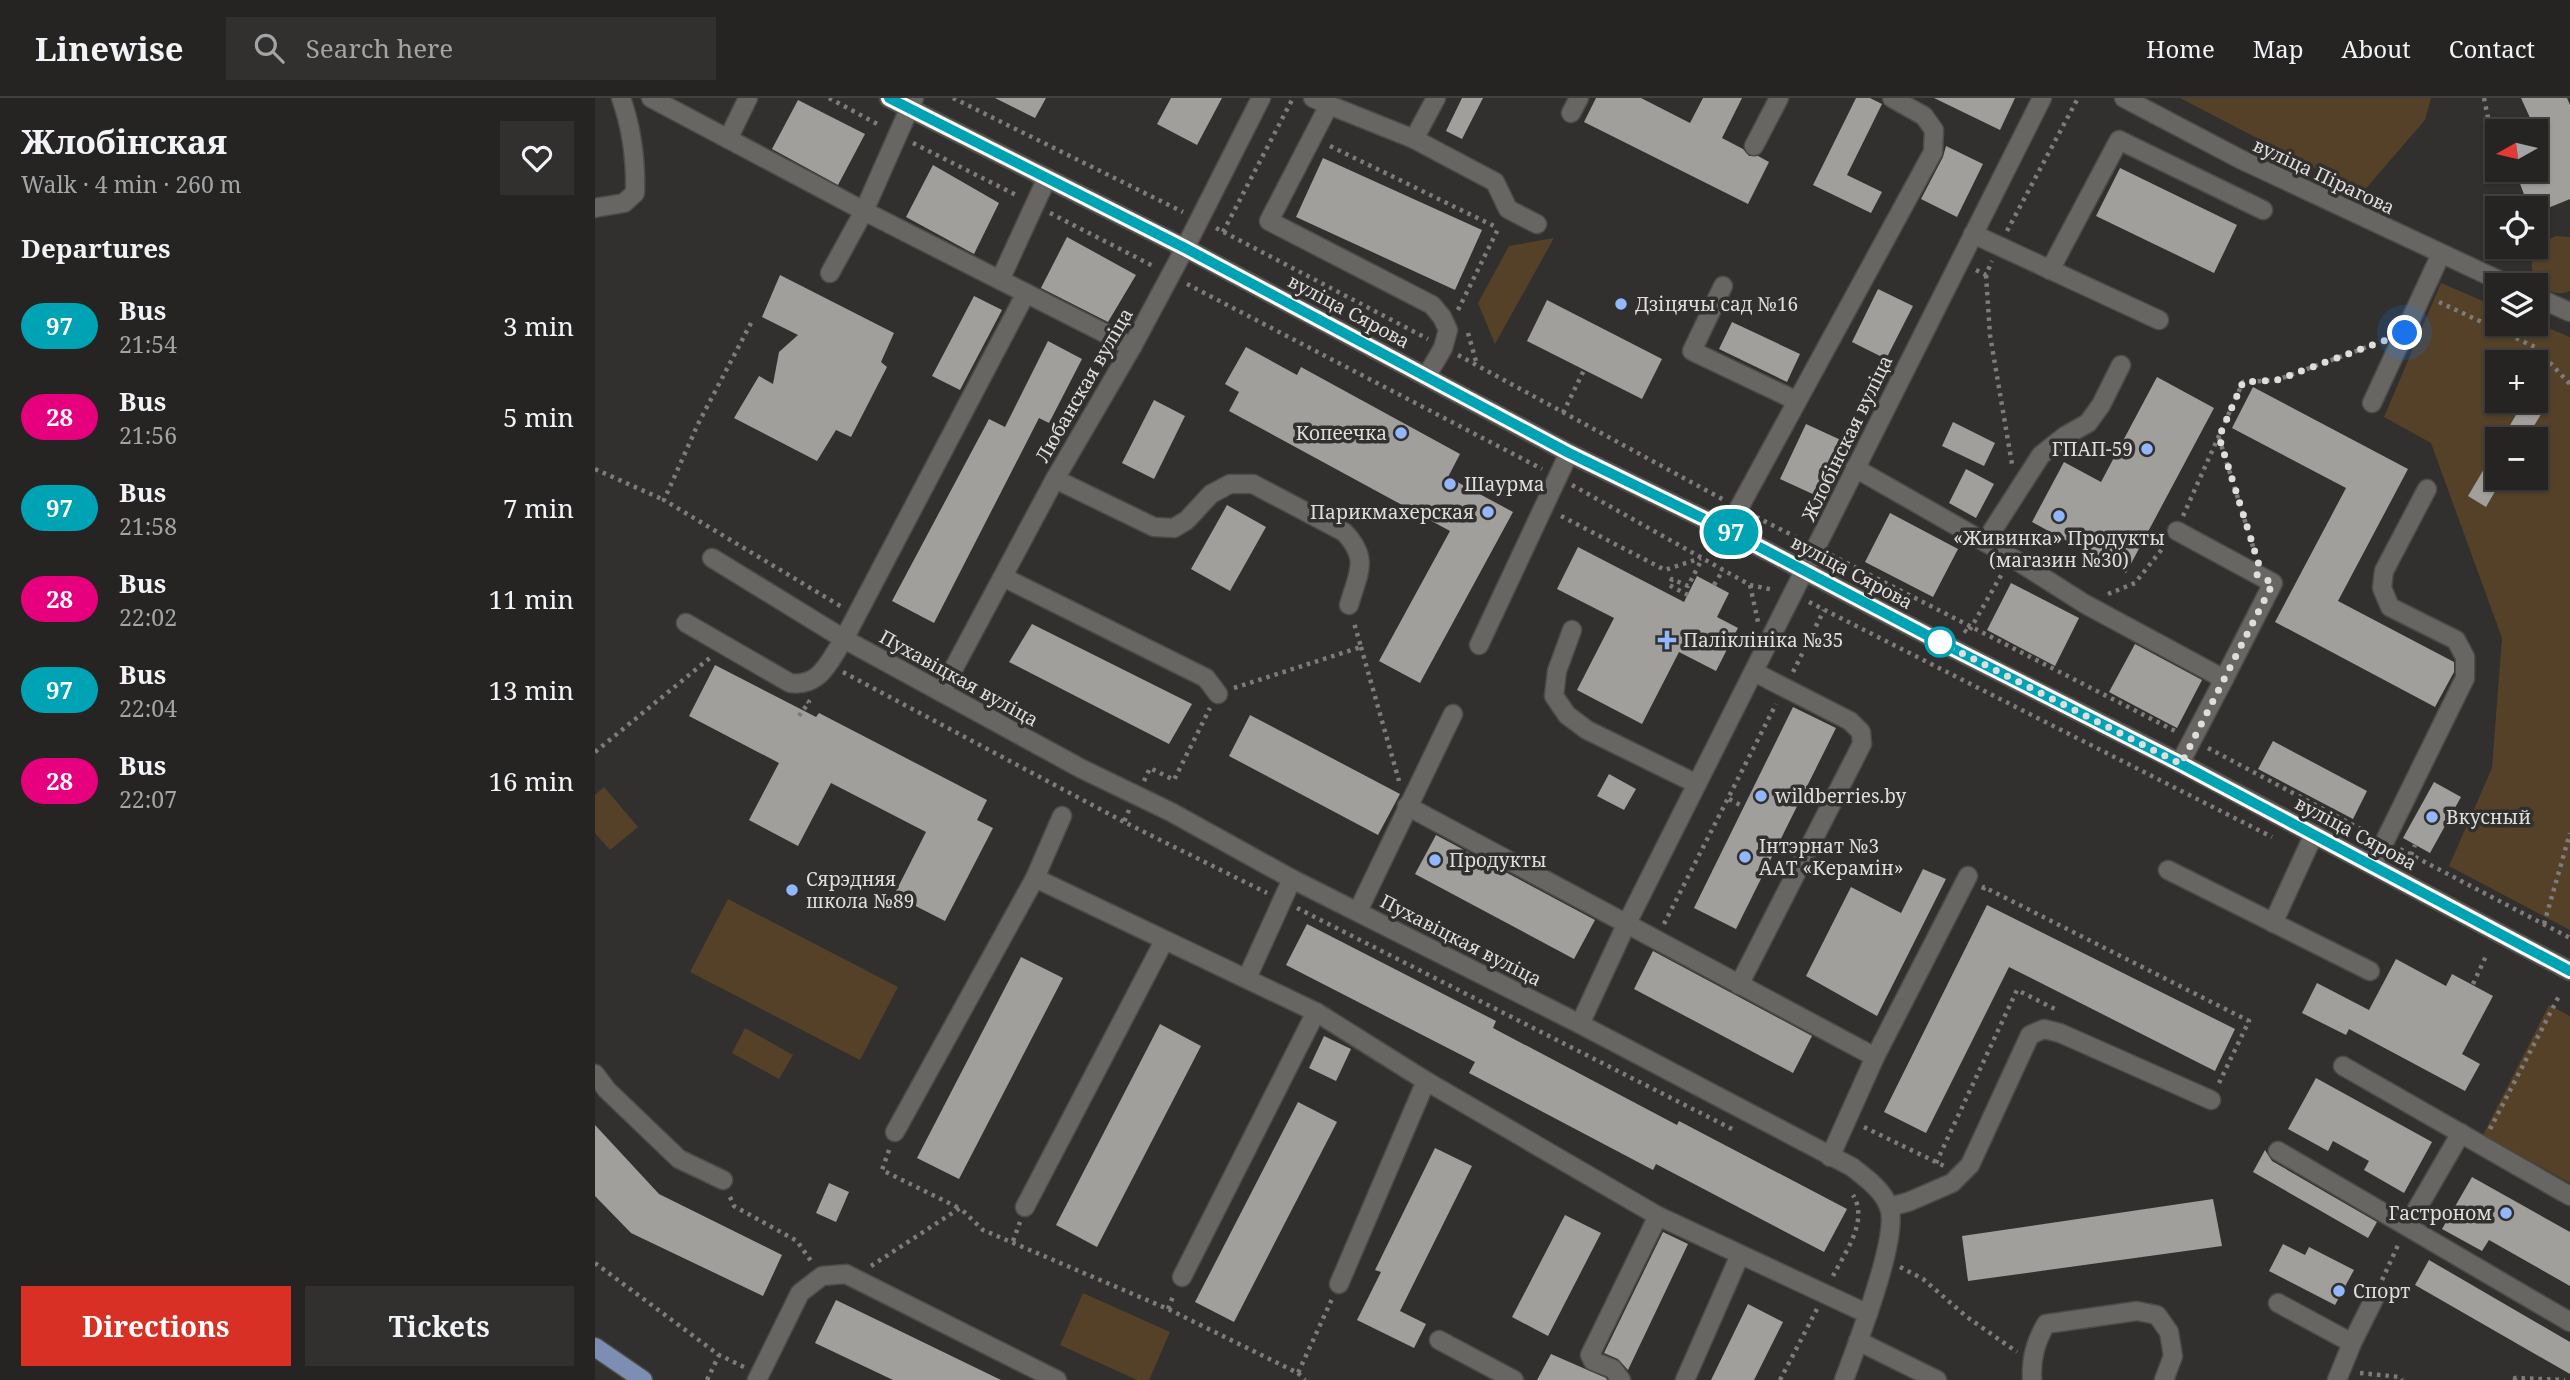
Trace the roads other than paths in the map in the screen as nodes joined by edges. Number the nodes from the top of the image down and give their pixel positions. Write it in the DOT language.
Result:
graph roads {
  1 [pos="621,98"];
  2 [pos="650,98"];
  3 [pos="748,98"];
  4 [pos="889,98"];
  5 [pos="1261,98"];
  6 [pos="1436,98"];
  7 [pos="1779,98"];
  8 [pos="1892,98"];
  9 [pos="2042,98"];
  10 [pos="2124,98"];
  11 [pos="1321,102"];
  12 [pos="911,103"];
  13 [pos="728,139"];
  14 [pos="1414,139"];
  15 [pos="1754,146"];
  16 [pos="1047,178"];
  17 [pos="595,208"];
  18 [pos="2263,210"];
  19 [pos="864,211"];
  20 [pos="1537,224"];
  21 [pos="1973,234"];
  22 [pos="1185,248"];
  23 [pos="2441,254"];
  24 [pos="2050,270"];
  25 [pos="829,273"];
  26 [pos="2485,274"];
  27 [pos="1000,280"];
  28 [pos="1723,286"];
  29 [pos="1025,293"];
  30 [pos="2548,302"];
  31 [pos="2570,312"];
  32 [pos="2159,320"];
  33 [pos="1132,347"];
  34 [pos="2121,365"];
  35 [pos="1426,376"];
  36 [pos="1797,401"];
  37 [pos="2372,403"];
  38 [pos="1569,453"];
  39 [pos="1855,468"];
  40 [pos="1055,479"];
  41 [pos="2427,489"];
  42 [pos="1727,530"];
  43 [pos="2176,531"];
  44 [pos="1985,542"];
  45 [pos="712,558"];
  46 [pos="1805,570"];
  47 [pos="1003,577"];
  48 [pos="1349,605"];
  49 [pos="686,623"];
  50 [pos="1571,630"];
  51 [pos="844,639"];
  52 [pos="1479,645"];
  53 [pos="1754,672"];
  54 [pos="2224,679"];
  55 [pos="941,692"];
  56 [pos="1218,694"];
  57 [pos="1453,714"];
  58 [pos="2181,764"];
  59 [pos="1697,784"];
  60 [pos="1407,806"];
  61 [pos="1062,816"];
  62 [pos="2314,834"];
  63 [pos="2373,865"];
  64 [pos="2168,870"];
  65 [pos="1968,876"];
  66 [pos="1035,878"];
  67 [pos="1292,879"];
  68 [pos="1359,911"];
  69 [pos="2273,923"];
  70 [pos="1626,925"];
  71 [pos="1164,942"];
  72 [pos="2370,971"];
  73 [pos="2570,971"];
  74 [pos="1247,978"];
  75 [pos="1739,985"];
  76 [pos="1316,1012"];
  77 [pos="1580,1024"];
  78 [pos="1875,1057"];
  79 [pos="2343,1066"];
  80 [pos="595,1074"];
  81 [pos="1426,1081"];
  82 [pos="2211,1100"];
  83 [pos="895,1132"];
  84 [pos="2461,1133"];
  85 [pos="2278,1151"];
  86 [pos="1830,1157"];
  87 [pos="723,1180"];
  88 [pos="2570,1196"];
  89 [pos="1889,1207"];
  90 [pos="1025,1208"];
  91 [pos="1658,1216"];
  92 [pos="2407,1227"];
  93 [pos="1740,1255"];
  94 [pos="1182,1277"];
  95 [pos="1339,1283"];
  96 [pos="2375,1297"];
  97 [pos="2278,1303"];
  98 [pos="1868,1314"];
  99 [pos="2570,1322"];
  100 [pos="1439,1340"];
  101 [pos="1858,1341"];
  102 [pos="2352,1343"];
  103 [pos="595,1347"];
  104 [pos="2031,1371"];
  105 [pos="2339,1376"];
  106 [pos="758,1378"];
  107 [pos="643,1380"];
  108 [pos="1058,1380"];
  109 [pos="1514,1380"];
  110 [pos="1621,1380"];
  111 [pos="1685,1380"];
  112 [pos="1844,1380"];
  113 [pos="1937,1380"];
  114 [pos="2164,1380"];
  1 -- 17 [label="street"];
  2 -- 13 [label="street"];
  3 -- 13 [label="street"];
  4 -- 12 [label="street, вуліца Сярова"];
  5 -- 22 [label="street, Любанская вуліца"];
  6 -- 14 [label="street"];
  7 -- 15 [label="street"];
  8 -- 36 [label="street"];
  9 -- 21 [label="street, Жлобінская вуліца"];
  10 -- 23 [label="street, вуліца Пірагова"];
  11 -- 14 [label="street"];
  11 -- 35 [label="street"];
  12 -- 16 [label="street, вуліца Сярова"];
  12 -- 19 [label="street"];
  13 -- 19 [label="street"];
  14 -- 20 [label="street"];
  16 -- 22 [label="street, вуліца Сярова"];
  16 -- 27 [label="street"];
  18 -- 24 [label="street"];
  19 -- 25 [label="street"];
  19 -- 27 [label="street"];
  21 -- 24 [label="street"];
  21 -- 39 [label="street, Жлобінская вуліца"];
  22 -- 33 [label="street, Любанская вуліца"];
  22 -- 35 [label="street, вуліца Сярова"];
  23 -- 26 [label="street, вуліца Пірагова"];
  23 -- 37 [label="street"];
  24 -- 32 [label="street"];
  27 -- 29 [label="street"];
  28 -- 36 [label="street"];
  29 -- 33 [label="street"];
  29 -- 51 [label="street"];
  30 -- 31 [label="street"];
  33 -- 40 [label="street, Любанская вуліца"];
  34 -- 44 [label="street"];
  35 -- 38 [label="street, вуліца Сярова"];
  36 -- 42 [label="street"];
  38 -- 42 [label="street, вуліца Сярова"];
  38 -- 52 [label="street"];
  39 -- 44 [label="street"];
  39 -- 46 [label="street, Жлобінская вуліца"];
  40 -- 47 [label="street, Любанская вуліца"];
  40 -- 48 [label="street"];
  41 -- 63 [label="street"];
  42 -- 46 [label="street, вуліца Сярова"];
  43 -- 54 [label="street"];
  44 -- 54 [label="street"];
  45 -- 51 [label="street, Пухавіцкая вуліца"];
  46 -- 53 [label="street, Жлобінская вуліца"];
  46 -- 58 [label="street, вуліца Сярова"];
  47 -- 55 [label="street, Любанская вуліца"];
  47 -- 56 [label="street"];
  49 -- 51 [label="street"];
  50 -- 59 [label="street"];
  51 -- 55 [label="street, Пухавіцкая вуліца"];
  53 -- 59 [label="street, Жлобінская вуліца"];
  53 -- 75 [label="street"];
  54 -- 58 [label="street"];
  55 -- 67 [label="street, Пухавіцкая вуліца"];
  57 -- 60 [label="street"];
  58 -- 62 [label="street, вуліца Сярова"];
  59 -- 70 [label="street, Жлобінская вуліца"];
  60 -- 68 [label="street"];
  60 -- 70 [label="street"];
  61 -- 66 [label="street"];
  62 -- 63 [label="street, вуліца Сярова"];
  62 -- 69 [label="street"];
  63 -- 73 [label="street, вуліца Сярова"];
  64 -- 69 [label="street"];
  65 -- 78 [label="street"];
  66 -- 71 [label="street"];
  66 -- 83 [label="street"];
  67 -- 68 [label="street, Пухавіцкая вуліца"];
  67 -- 74 [label="street"];
  68 -- 77 [label="street, Пухавіцкая вуліца"];
  69 -- 72 [label="street"];
  70 -- 75 [label="street"];
  70 -- 77 [label="street, Жлобінская вуліца"];
  71 -- 74 [label="street"];
  71 -- 90 [label="street"];
  74 -- 76 [label="street"];
  75 -- 78 [label="street"];
  76 -- 81 [label="street"];
  76 -- 94 [label="street"];
  77 -- 86 [label="street, Пухавіцкая вуліца"];
  78 -- 86 [label="street"];
  79 -- 84 [label="street"];
  80 -- 87 [label="street"];
  81 -- 91 [label="street"];
  81 -- 95 [label="street"];
  82 -- 89 [label="street"];
  84 -- 88 [label="street"];
  84 -- 92 [label="street"];
  85 -- 92 [label="street"];
  86 -- 89 [label="street, Пухавіцкая вуліца"];
  89 -- 98 [label="street"];
  91 -- 93 [label="street"];
  91 -- 110 [label="street"];
  92 -- 99 [label="street"];
  93 -- 98 [label="street"];
  93 -- 111 [label="street"];
  96 -- 102 [label="street"];
  97 -- 102 [label="street"];
  98 -- 101 [label="street"];
  100 -- 109 [label="street"];
  101 -- 112 [label="street"];
  101 -- 113 [label="street"];
  102 -- 105 [label="street"];
  103 -- 107 [label="main road"];
  104 -- 114 [label="street"];
  106 -- 108 [label="street"];
}
